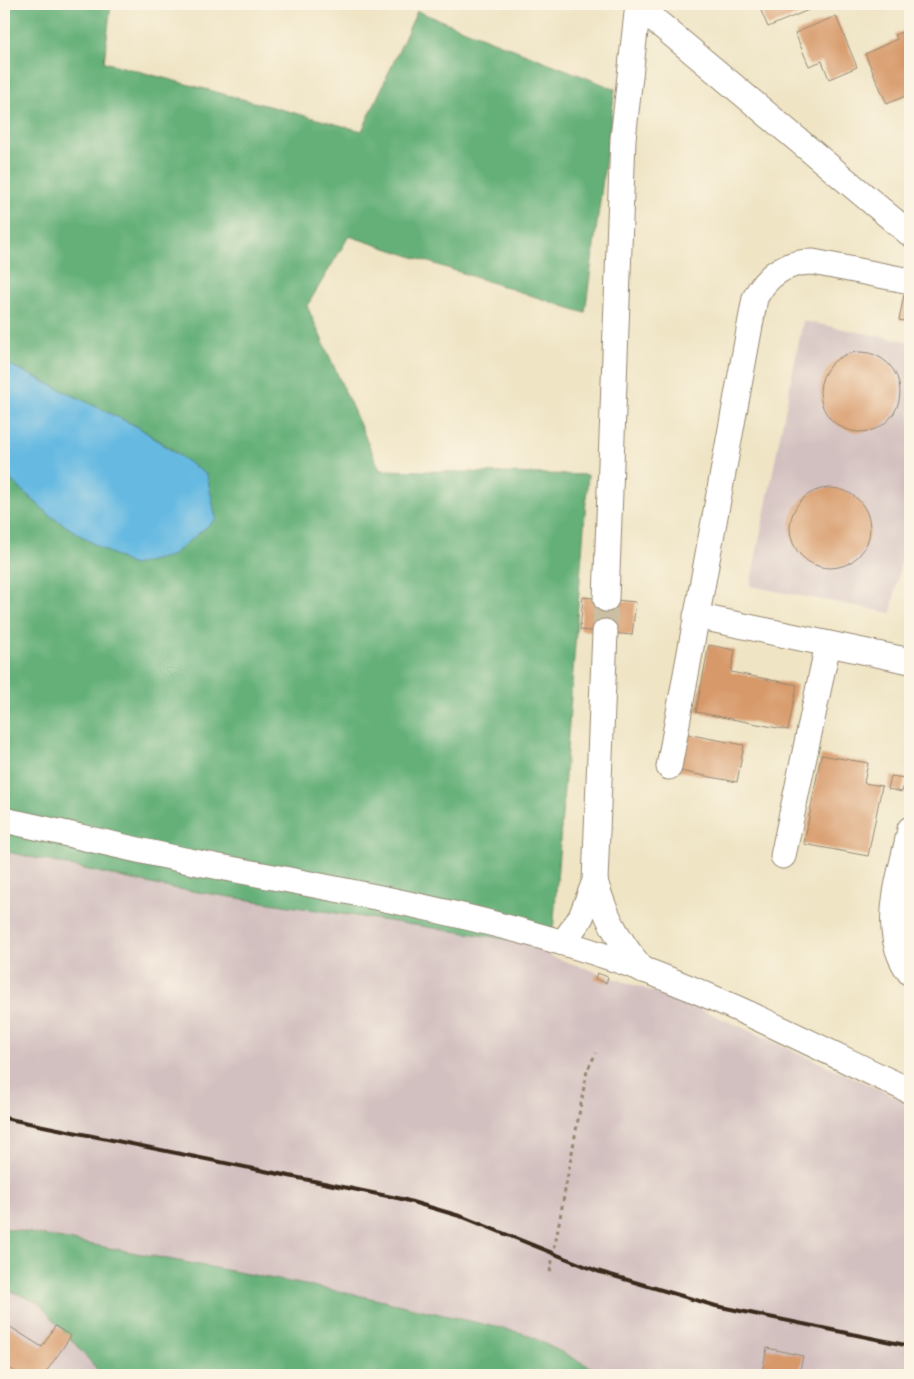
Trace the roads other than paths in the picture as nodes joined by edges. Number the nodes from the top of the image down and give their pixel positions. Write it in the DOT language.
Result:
graph roads {
  1 [pos="638,5"];
  2 [pos="910,234"];
  3 [pos="910,281"];
  4 [pos="606,599"];
  5 [pos="696,616"];
  6 [pos="605,632"];
  7 [pos="828,644"];
  8 [pos="910,661"];
  9 [pos="669,767"];
  10 [pos="4,820"];
  11 [pos="910,829"];
  12 [pos="783,856"];
  13 [pos="595,881"];
  14 [pos="563,943"];
  15 [pos="644,970"];
  16 [pos="910,973"];
  17 [pos="910,1091"];
  1 -- 2 [label="lane"];
  1 -- 4 [label="lane"];
  3 -- 5 [label="lane"];
  5 -- 7 [label="lane"];
  5 -- 9 [label="lane"];
  6 -- 13 [label="lane"];
  7 -- 8 [label="lane"];
  7 -- 12 [label="lane"];
  10 -- 14 [label="lane"];
  11 -- 16 [label="lane"];
  13 -- 14 [label="lane"];
  13 -- 15 [label="lane"];
  14 -- 15 [label="lane"];
  15 -- 17 [label="lane"];
}
